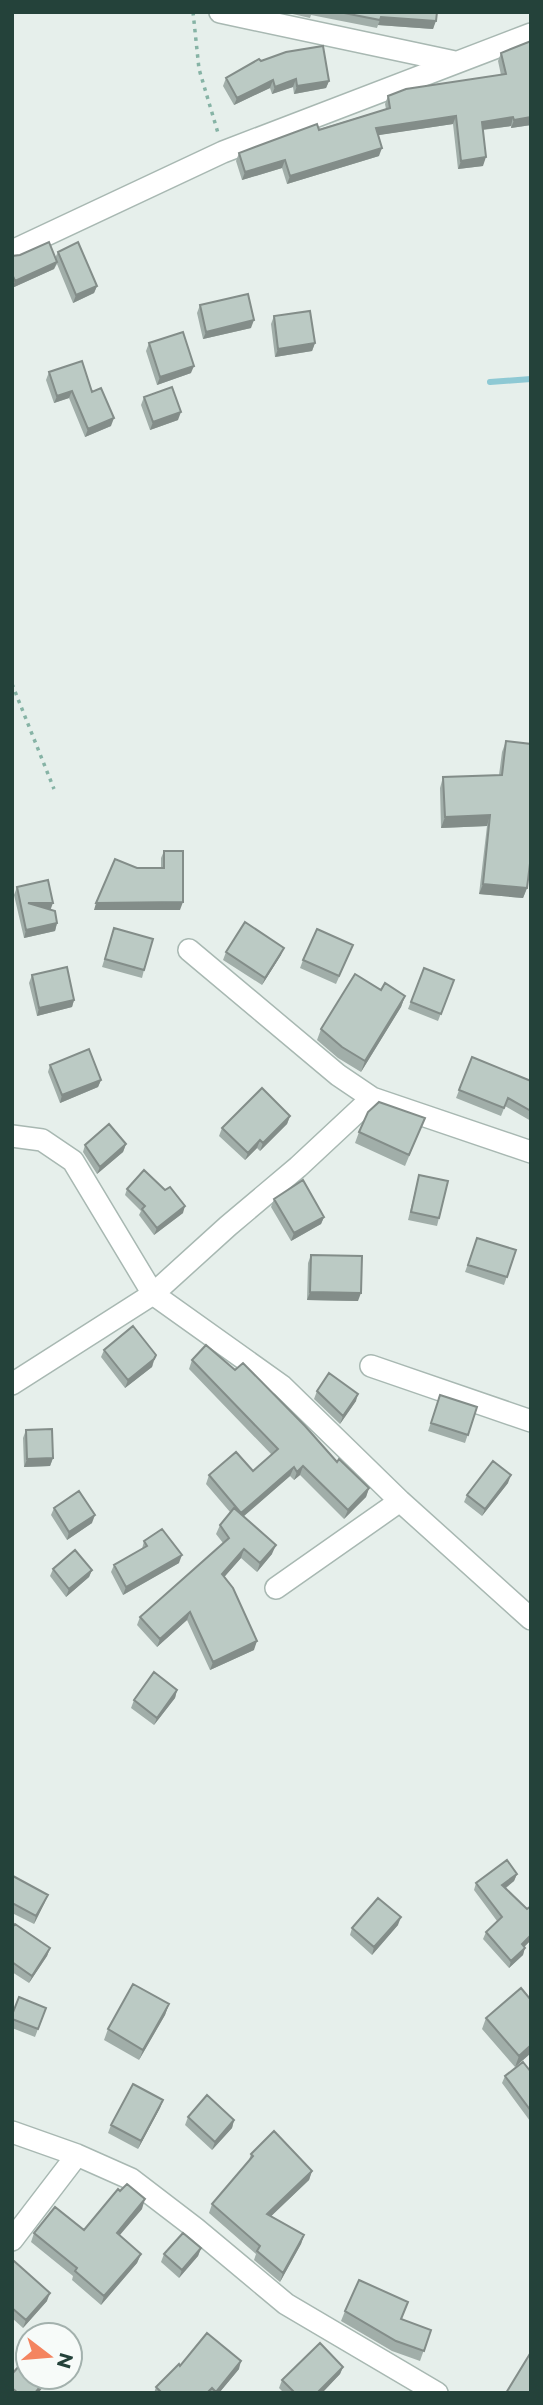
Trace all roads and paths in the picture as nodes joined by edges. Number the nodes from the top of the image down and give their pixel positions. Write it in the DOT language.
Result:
graph roads {
  1 [pos="193,12"];
  2 [pos="220,12"];
  3 [pos="531,34"];
  4 [pos="455,62"];
  5 [pos="223,152"];
  6 [pos="12,250"];
  7 [pos="12,684"];
  8 [pos="54,789"];
  9 [pos="189,950"];
  10 [pos="372,1098"];
  11 [pos="12,1136"];
  12 [pos="531,1152"];
  13 [pos="153,1294"];
  14 [pos="371,1366"];
  15 [pos="12,1384"];
  16 [pos="531,1421"];
  17 [pos="400,1501"];
  18 [pos="276,1588"];
  19 [pos="531,1619"];
  20 [pos="12,2132"];
  21 [pos="77,2155"];
  22 [pos="12,2240"];
  23 [pos="437,2393"];
  1 -- 5 [label="path"];
  2 -- 4 [label="street"];
  3 -- 4 [label="street"];
  4 -- 5 [label="street"];
  5 -- 6 [label="street"];
  7 -- 8 [label="path"];
  9 -- 10 [label="street"];
  10 -- 12 [label="street"];
  10 -- 13 [label="street"];
  11 -- 13 [label="street"];
  13 -- 15 [label="street"];
  13 -- 17 [label="street"];
  14 -- 16 [label="street"];
  17 -- 18 [label="street"];
  17 -- 19 [label="street"];
  20 -- 21 [label="street"];
  21 -- 22 [label="street"];
  21 -- 23 [label="street"];
}
